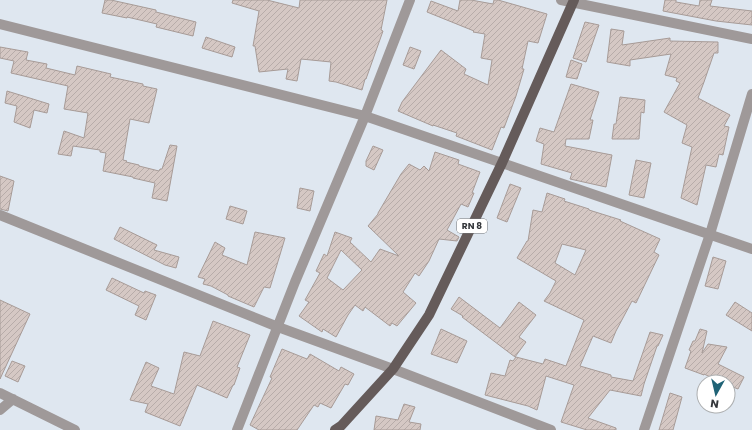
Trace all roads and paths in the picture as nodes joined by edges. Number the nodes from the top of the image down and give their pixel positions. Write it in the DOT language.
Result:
graph roads {
  1 [pos="410,0"];
  2 [pos="561,0"];
  3 [pos="573,1"];
  4 [pos="0,24"];
  5 [pos="752,39"];
  6 [pos="752,94"];
  7 [pos="365,116"];
  8 [pos="502,163"];
  9 [pos="0,215"];
  10 [pos="710,234"];
  11 [pos="752,250"];
  12 [pos="278,327"];
  13 [pos="393,369"];
  14 [pos="0,393"];
  15 [pos="13,399"];
  16 [pos="0,410"];
  17 [pos="75,430"];
  18 [pos="237,430"];
  19 [pos="335,430"];
  20 [pos="551,430"];
  21 [pos="644,430"];
  1 -- 7 [label="street"];
  2 -- 3 [label="street"];
  3 -- 5 [label="street"];
  3 -- 8 [label="main road, RN 8"];
  4 -- 7 [label="street"];
  6 -- 10 [label="street"];
  7 -- 8 [label="street"];
  7 -- 12 [label="street"];
  8 -- 10 [label="street"];
  8 -- 13 [label="main road, RN 8"];
  9 -- 12 [label="street"];
  10 -- 11 [label="street"];
  10 -- 21 [label="street"];
  12 -- 13 [label="street"];
  12 -- 18 [label="street"];
  13 -- 19 [label="main road, RN 8"];
  13 -- 20 [label="street"];
  14 -- 15 [label="street"];
  15 -- 16 [label="street"];
  15 -- 17 [label="street"];
}
